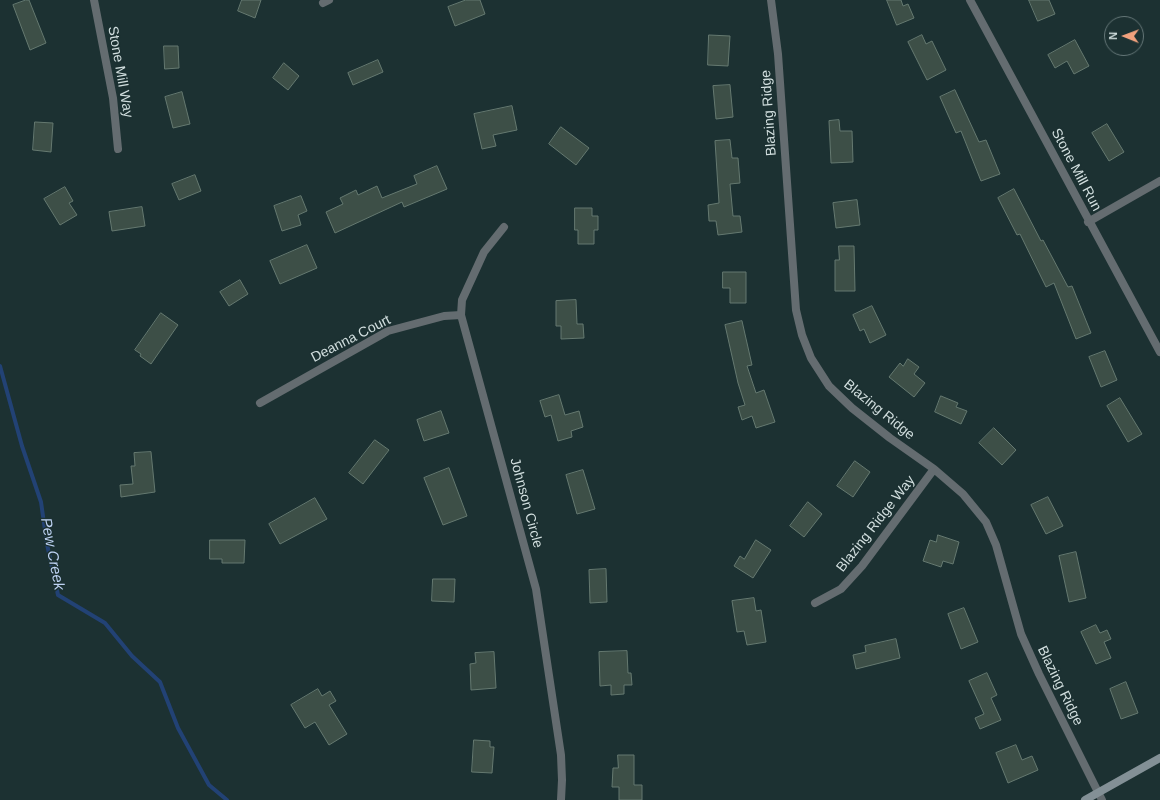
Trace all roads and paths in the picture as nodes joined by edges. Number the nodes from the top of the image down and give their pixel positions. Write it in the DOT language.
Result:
graph roads {
  1 [pos="94,0"];
  2 [pos="771,0"];
  3 [pos="970,0"];
  4 [pos="118,149"];
  5 [pos="1160,181"];
  6 [pos="1088,222"];
  7 [pos="504,227"];
  8 [pos="460,315"];
  9 [pos="1160,352"];
  10 [pos="260,403"];
  11 [pos="934,469"];
  12 [pos="815,603"];
  13 [pos="1160,758"];
  14 [pos="1101,797"];
  15 [pos="560,800"];
  16 [pos="1085,800"];
  1 -- 4 [label="street, Stone Mill Way"];
  2 -- 11 [label="street, Blazing Ridge"];
  3 -- 6 [label="street, Stone Mill Run"];
  5 -- 6 [label="street"];
  6 -- 9 [label="street, Stone Mill Run"];
  7 -- 8 [label="street, Johnson Circle"];
  8 -- 10 [label="street, Deanna Court"];
  8 -- 15 [label="street, Johnson Circle"];
  11 -- 12 [label="street, Blazing Ridge Way"];
  11 -- 14 [label="street, Blazing Ridge"];
  13 -- 14 [label="street"];
  14 -- 16 [label="street"];
}
